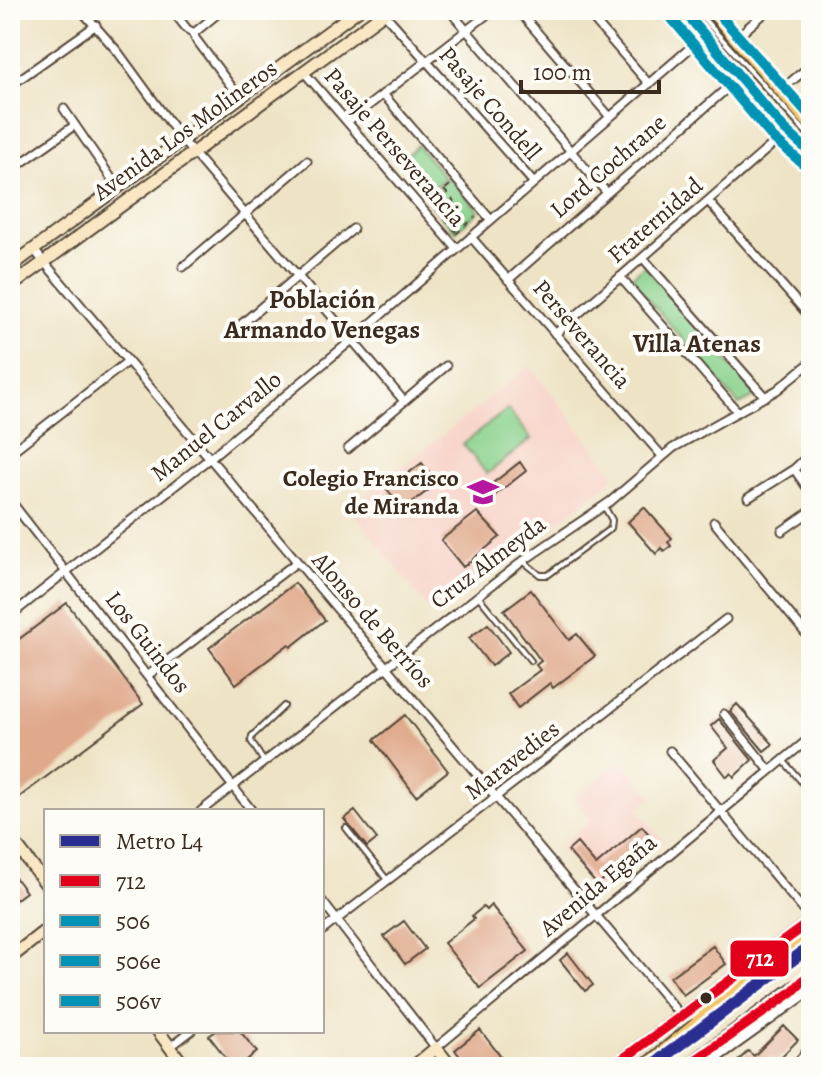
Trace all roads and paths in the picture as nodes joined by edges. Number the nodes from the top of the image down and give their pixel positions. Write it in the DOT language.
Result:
graph roads {
  1 [pos="96,10"];
  2 [pos="222,10"];
  3 [pos="358,10"];
  4 [pos="449,10"];
  5 [pos="493,10"];
  6 [pos="518,10"];
  7 [pos="585,10"];
  8 [pos="670,10"];
  9 [pos="683,10"];
  10 [pos="696,10"];
  11 [pos="711,10"];
  12 [pos="768,10"];
  13 [pos="386,12"];
  14 [pos="84,13"];
  15 [pos="176,15"];
  16 [pos="96,25"];
  17 [pos="466,30"];
  18 [pos="194,33"];
  19 [pos="736,38"];
  20 [pos="697,42"];
  21 [pos="426,61"];
  22 [pos="811,65"];
  23 [pos="303,71"];
  24 [pos="733,83"];
  25 [pos="649,84"];
  26 [pos="10,86"];
  27 [pos="781,90"];
  28 [pos="383,94"];
  29 [pos="240,98"];
  30 [pos="64,109"];
  31 [pos="610,117"];
  32 [pos="347,122"];
  33 [pos="75,125"];
  34 [pos="811,125"];
  35 [pos="781,137"];
  36 [pos="811,138"];
  37 [pos="183,141"];
  38 [pos="571,151"];
  39 [pos="192,153"];
  40 [pos="811,153"];
  41 [pos="307,161"];
  42 [pos="10,171"];
  43 [pos="811,171"];
  44 [pos="453,182"];
  45 [pos="534,183"];
  46 [pos="118,188"];
  47 [pos="444,190"];
  48 [pos="607,193"];
  49 [pos="708,201"];
  50 [pos="480,213"];
  51 [pos="244,215"];
  52 [pos="491,220"];
  53 [pos="353,229"];
  54 [pos="457,233"];
  55 [pos="471,237"];
  56 [pos="457,249"];
  57 [pos="34,250"];
  58 [pos="643,258"];
  59 [pos="44,262"];
  60 [pos="10,267"];
  61 [pos="183,267"];
  62 [pos="297,276"];
  63 [pos="620,277"];
  64 [pos="508,280"];
  65 [pos="10,287"];
  66 [pos="811,318"];
  67 [pos="238,327"];
  68 [pos="555,334"];
  69 [pos="352,340"];
  70 [pos="128,361"];
  71 [pos="811,362"];
  72 [pos="446,366"];
  73 [pos="765,397"];
  74 [pos="404,401"];
  75 [pos="738,412"];
  76 [pos="348,449"];
  77 [pos="10,453"];
  78 [pos="811,453"];
  79 [pos="662,456"];
  80 [pos="210,458"];
  81 [pos="794,469"];
  82 [pos="811,493"];
  83 [pos="748,498"];
  84 [pos="10,500"];
  85 [pos="604,506"];
  86 [pos="811,511"];
  87 [pos="714,522"];
  88 [pos="782,531"];
  89 [pos="523,561"];
  90 [pos="297,562"];
  91 [pos="66,572"];
  92 [pos="479,596"];
  93 [pos="10,616"];
  94 [pos="726,619"];
  95 [pos="811,640"];
  96 [pos="531,661"];
  97 [pos="388,667"];
  98 [pos="147,676"];
  99 [pos="284,706"];
  100 [pos="724,714"];
  101 [pos="811,737"];
  102 [pos="670,751"];
  103 [pos="783,760"];
  104 [pos="264,762"];
  105 [pos="770,771"];
  106 [pos="233,786"];
  107 [pos="811,793"];
  108 [pos="496,798"];
  109 [pos="204,809"];
  110 [pos="250,809"];
  111 [pos="722,811"];
  112 [pos="346,828"];
  113 [pos="10,837"];
  114 [pos="44,881"];
  115 [pos="388,881"];
  116 [pos="324,904"];
  117 [pos="595,917"];
  118 [pos="337,920"];
  119 [pos="811,920"];
  120 [pos="324,930"];
  121 [pos="44,932"];
  122 [pos="811,936"];
  123 [pos="10,958"];
  124 [pos="811,975"];
  125 [pos="811,991"];
  126 [pos="792,992"];
  127 [pos="733,995"];
  128 [pos="681,1016"];
  129 [pos="160,1033"];
  130 [pos="188,1033"];
  131 [pos="811,1045"];
  132 [pos="170,1047"];
  133 [pos="436,1048"];
  134 [pos="804,1053"];
  135 [pos="811,1062"];
  136 [pos="185,1067"];
  137 [pos="413,1067"];
  138 [pos="451,1067"];
  139 [pos="612,1067"];
  140 [pos="646,1067"];
  141 [pos="686,1067"];
  142 [pos="705,1067"];
  143 [pos="791,1067"];
  1 -- 14 [label="street"];
  2 -- 18 [label="street"];
  3 -- 29 [label="street, Avenida Los Molineros"];
  4 -- 17 [label="street"];
  5 -- 17 [label="street"];
  6 -- 31 [label="street"];
  7 -- 25 [label="street"];
  8 -- 20 [label="main road"];
  9 -- 40 [label="lane"];
  10 -- 36 [label="lane"];
  11 -- 19 [label="main road"];
  12 -- 19 [label="street"];
  13 -- 21 [label="street, Pasaje Condell"];
  13 -- 23 [label="street, Avenida Los Molineros"];
  14 -- 16 [label="street"];
  15 -- 18 [label="street"];
  16 -- 26 [label="street"];
  16 -- 37 [label="street"];
  17 -- 21 [label="street"];
  17 -- 38 [label="street"];
  18 -- 29 [label="street"];
  19 -- 27 [label="main road"];
  20 -- 24 [label="main road"];
  20 -- 25 [label="street, Manuel Carvallo"];
  21 -- 28 [label="street"];
  21 -- 45 [label="street, Pasaje Condell"];
  22 -- 27 [label="street"];
  23 -- 32 [label="street, Pasaje Perseverancia"];
  23 -- 39 [label="street, Avenida Los Molineros"];
  24 -- 35 [label="main road"];
  24 -- 48 [label="street, Lord Cochrane"];
  25 -- 31 [label="street, Manuel Carvallo"];
  27 -- 34 [label="main road"];
  28 -- 32 [label="street"];
  28 -- 52 [label="street"];
  29 -- 37 [label="street, Avenida Los Molineros"];
  30 -- 33 [label="street"];
  31 -- 38 [label="street, Manuel Carvallo"];
  32 -- 56 [label="street, Pasaje Perseverancia"];
  33 -- 42 [label="street"];
  33 -- 46 [label="street"];
  35 -- 43 [label="main road"];
  35 -- 49 [label="street, Fraternidad"];
  37 -- 39 [label="street"];
  37 -- 46 [label="street, Avenida Los Molineros"];
  38 -- 45 [label="street, Manuel Carvallo"];
  38 -- 48 [label="street"];
  39 -- 51 [label="street"];
  39 -- 59 [label="street, Avenida Los Molineros"];
  41 -- 51 [label="street"];
  44 -- 47 [label="path"];
  45 -- 52 [label="street, Manuel Carvallo"];
  46 -- 57 [label="street, Avenida Los Molineros"];
  47 -- 54 [label="path"];
  47 -- 54 [label="path"];
  48 -- 64 [label="street, Lord Cochrane"];
  49 -- 58 [label="street, Fraternidad"];
  49 -- 66 [label="street"];
  50 -- 54 [label="path"];
  51 -- 61 [label="street"];
  51 -- 62 [label="street"];
  52 -- 55 [label="street, Manuel Carvallo"];
  53 -- 62 [label="street"];
  55 -- 56 [label="street, Manuel Carvallo"];
  55 -- 64 [label="street, Perseverancia"];
  56 -- 69 [label="street, Manuel Carvallo"];
  57 -- 59 [label="street, Alonso de Berríos"];
  57 -- 60 [label="street, Avenida Los Molineros"];
  58 -- 63 [label="street, Fraternidad"];
  58 -- 73 [label="street"];
  59 -- 65 [label="street, Avenida Los Molineros"];
  59 -- 70 [label="street, Alonso de Berríos"];
  62 -- 67 [label="street"];
  62 -- 69 [label="street"];
  63 -- 68 [label="street, Fraternidad"];
  63 -- 75 [label="street"];
  64 -- 68 [label="street, Perseverancia"];
  68 -- 79 [label="street, Perseverancia"];
  69 -- 74 [label="street"];
  69 -- 80 [label="street, Manuel Carvallo"];
  70 -- 77 [label="street"];
  70 -- 80 [label="street, Alonso de Berríos"];
  71 -- 73 [label="street, Cruz Almeyda"];
  72 -- 74 [label="street"];
  73 -- 75 [label="street, Cruz Almeyda"];
  74 -- 76 [label="street"];
  75 -- 79 [label="street, Cruz Almeyda"];
  78 -- 81 [label="street"];
  79 -- 85 [label="street, Cruz Almeyda"];
  80 -- 90 [label="street, Alonso de Berríos"];
  80 -- 91 [label="street, Manuel Carvallo"];
  81 -- 82 [label="street"];
  81 -- 83 [label="street"];
  84 -- 91 [label="street, Los Guindos"];
  85 -- 89 [label="street, Cruz Almeyda"];
  85 -- 89 [label="lane"];
  86 -- 88 [label="street"];
  87 -- 95 [label="street"];
  89 -- 92 [label="street, Cruz Almeyda"];
  90 -- 97 [label="street, Alonso de Berríos"];
  90 -- 98 [label="street"];
  91 -- 93 [label="street, Manuel Carvallo"];
  91 -- 98 [label="street, Los Guindos"];
  92 -- 96 [label="lane"];
  92 -- 97 [label="street, Cruz Almeyda"];
  94 -- 108 [label="street, Maravedies"];
  97 -- 104 [label="street, Cruz Almeyda"];
  97 -- 108 [label="street, Alonso de Berríos"];
  98 -- 106 [label="street, Los Guindos"];
  99 -- 104 [label="lane"];
  100 -- 105 [label="street"];
  101 -- 103 [label="street, Avenida Egaña"];
  102 -- 111 [label="street"];
  103 -- 105 [label="street, Avenida Egaña"];
  103 -- 107 [label="lane"];
  104 -- 106 [label="street, Cruz Almeyda"];
  105 -- 111 [label="street, Avenida Egaña"];
  106 -- 109 [label="street, Cruz Almeyda"];
  106 -- 110 [label="street, Los Guindos"];
  108 -- 115 [label="street, Maravedies"];
  108 -- 117 [label="street, Alonso de Berríos"];
  111 -- 117 [label="street, Avenida Egaña"];
  111 -- 119 [label="street"];
  112 -- 115 [label="lane"];
  113 -- 114 [label="street"];
  115 -- 118 [label="street, Maravedies"];
  116 -- 118 [label="street"];
  117 -- 128 [label="street, Alonso de Berríos"];
  117 -- 133 [label="street, Avenida Egaña"];
  118 -- 120 [label="street, Maravedies"];
  118 -- 133 [label="street"];
  119 -- 128 [label="main road"];
  121 -- 123 [label="street"];
  122 -- 127 [label="highway"];
  124 -- 126 [label="highway"];
  125 -- 142 [label="street"];
  126 -- 141 [label="main road"];
  127 -- 128 [label="highway"];
  127 -- 140 [label="highway"];
  128 -- 139 [label="main road"];
  129 -- 132 [label="street"];
  130 -- 132 [label="street"];
  131 -- 134 [label="lane"];
  132 -- 136 [label="street"];
  133 -- 137 [label="street, Avenida Egaña"];
  133 -- 138 [label="street"];
  134 -- 135 [label="lane"];
  134 -- 143 [label="lane"];
}
